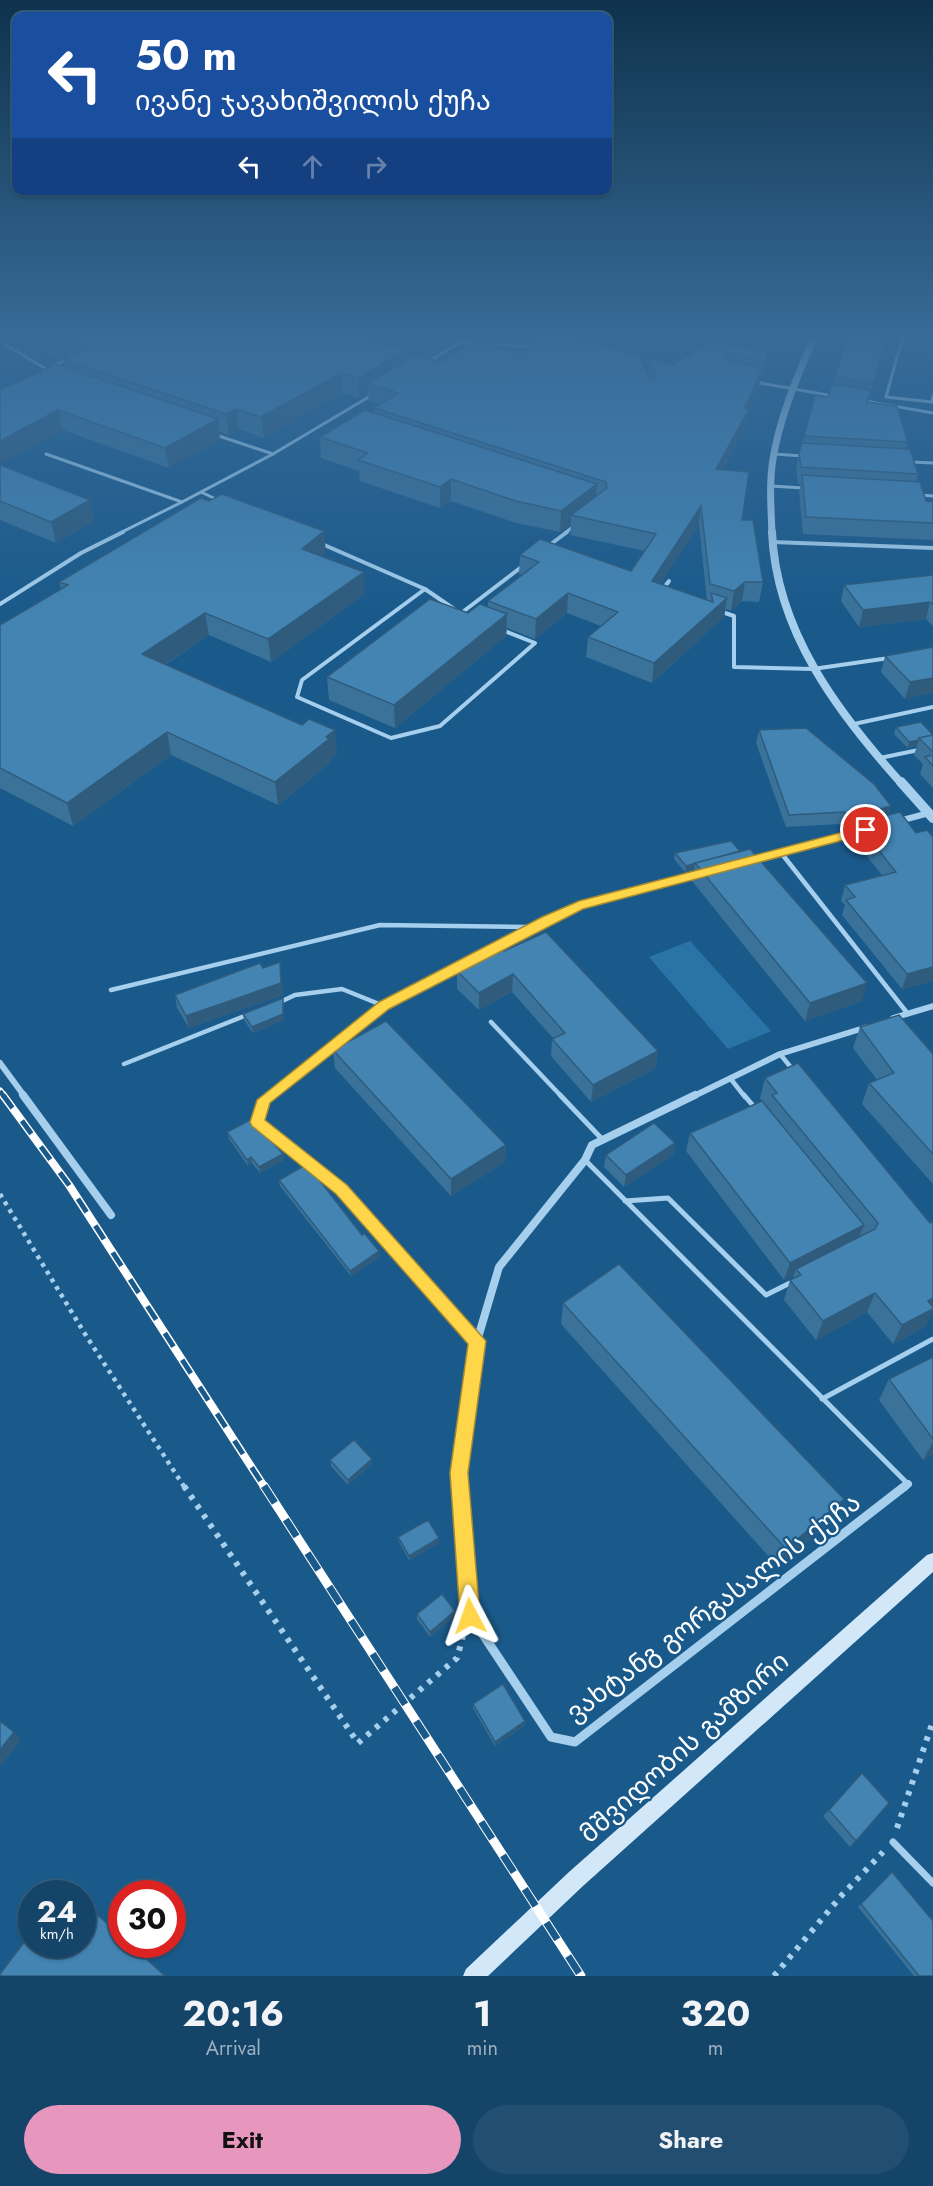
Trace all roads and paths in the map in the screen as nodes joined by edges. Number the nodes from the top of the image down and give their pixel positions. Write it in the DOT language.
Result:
graph roads {
  1 [pos="324,424"];
  2 [pos="783,424"];
  3 [pos="208,432"];
  4 [pos="46,454"];
  5 [pos="273,454"];
  6 [pos="774,454"];
  7 [pos="808,456"];
  8 [pos="910,462"];
  9 [pos="933,463"];
  10 [pos="771,486"];
  11 [pos="806,488"];
  12 [pos="201,492"];
  13 [pos="910,494"];
  14 [pos="933,496"];
  15 [pos="182,502"];
  16 [pos="222,502"];
  17 [pos="576,524"];
  18 [pos="771,542"];
  19 [pos="318,543"];
  20 [pos="933,548"];
  21 [pos="541,552"];
  22 [pos="532,559"];
  23 [pos="669,581"];
  24 [pos="425,589"];
  25 [pos="671,596"];
  26 [pos="0,604"];
  27 [pos="713,609"];
  28 [pos="460,614"];
  29 [pos="471,618"];
  30 [pos="492,627"];
  31 [pos="900,656"];
  32 [pos="813,669"];
  33 [pos="933,707"];
  34 [pos="851,725"];
  35 [pos="933,747"];
  36 [pos="880,759"];
  37 [pos="932,814"];
  38 [pos="895,822"];
  39 [pos="872,828"];
  40 [pos="782,854"];
  41 [pos="748,862"];
  42 [pos="714,871"];
  43 [pos="530,927"];
  44 [pos="111,990"];
  45 [pos="274,1004"];
  46 [pos="384,1006"];
  47 [pos="933,1006"];
  48 [pos="252,1013"];
  49 [pos="908,1014"];
  50 [pos="887,1020"];
  51 [pos="491,1022"];
  52 [pos="876,1024"];
  53 [pos="780,1054"];
  54 [pos="0,1063"];
  55 [pos="123,1064"];
  56 [pos="795,1072"];
  57 [pos="729,1077"];
  58 [pos="758,1112"];
  59 [pos="602,1139"];
  60 [pos="585,1160"];
  61 [pos="0,1194"];
  62 [pos="625,1201"];
  63 [pos="111,1215"];
  64 [pos="806,1275"];
  65 [pos="933,1339"];
  66 [pos="477,1341"];
  67 [pos="822,1399"];
  68 [pos="908,1484"];
  69 [pos="933,1561"];
  70 [pos="470,1616"];
  71 [pos="933,1721"];
  72 [pos="893,1842"];
  73 [pos="933,1883"];
  74 [pos="473,1976"];
  75 [pos="774,1976"];
  1 -- 5 [label="lane"];
  2 -- 6 [label="street"];
  3 -- 5 [label="lane"];
  4 -- 15 [label="lane"];
  5 -- 12 [label="lane"];
  6 -- 7 [label="lane"];
  6 -- 10 [label="street"];
  8 -- 9 [label="lane"];
  10 -- 11 [label="lane"];
  10 -- 18 [label="street"];
  12 -- 15 [label="lane"];
  12 -- 16 [label="lane"];
  13 -- 14 [label="lane"];
  15 -- 26 [label="lane"];
  17 -- 21 [label="lane"];
  18 -- 20 [label="lane"];
  18 -- 32 [label="street"];
  19 -- 24 [label="lane"];
  22 -- 28 [label="lane"];
  23 -- 25 [label="lane"];
  24 -- 28 [label="lane"];
  24 -- 30 [label="lane"];
  27 -- 32 [label="lane"];
  28 -- 29 [label="lane"];
  31 -- 32 [label="lane"];
  32 -- 34 [label="street"];
  33 -- 34 [label="lane"];
  34 -- 36 [label="street"];
  35 -- 36 [label="lane"];
  36 -- 37 [label="street"];
  37 -- 38 [label="street"];
  39 -- 40 [label="street"];
  40 -- 41 [label="street"];
  40 -- 49 [label="lane"];
  42 -- 43 [label="street"];
  43 -- 44 [label="lane"];
  43 -- 46 [label="lane"];
  45 -- 46 [label="lane"];
  46 -- 66 [label="lane"];
  47 -- 49 [label="street"];
  48 -- 55 [label="lane"];
  49 -- 50 [label="street"];
  51 -- 59 [label="lane"];
  52 -- 53 [label="street, ვახტანგ გორგასალის ქუჩა"];
  53 -- 56 [label="lane"];
  53 -- 57 [label="street, ვახტანგ გორგასალის ქუჩა"];
  54 -- 63 [label="street"];
  57 -- 58 [label="lane"];
  57 -- 59 [label="street, ვახტანგ გორგასალის ქუჩა"];
  59 -- 60 [label="street, ვახტანგ გორგასალის ქუჩა"];
  60 -- 62 [label="lane"];
  60 -- 66 [label="street, ვახტანგ გორგასალის ქუჩა"];
  61 -- 70 [label="path"];
  62 -- 64 [label="lane"];
  62 -- 67 [label="lane"];
  65 -- 67 [label="lane"];
  66 -- 70 [label="street, ვახტანგ გორგასალის ქუჩა"];
  67 -- 68 [label="lane"];
  68 -- 70 [label="street, ვახტანგ გორგასალის ქუჩა"];
  69 -- 74 [label="main road, მშვიდობის გამზირი"];
  71 -- 72 [label="path"];
  72 -- 73 [label="lane"];
  72 -- 75 [label="path"];
}
